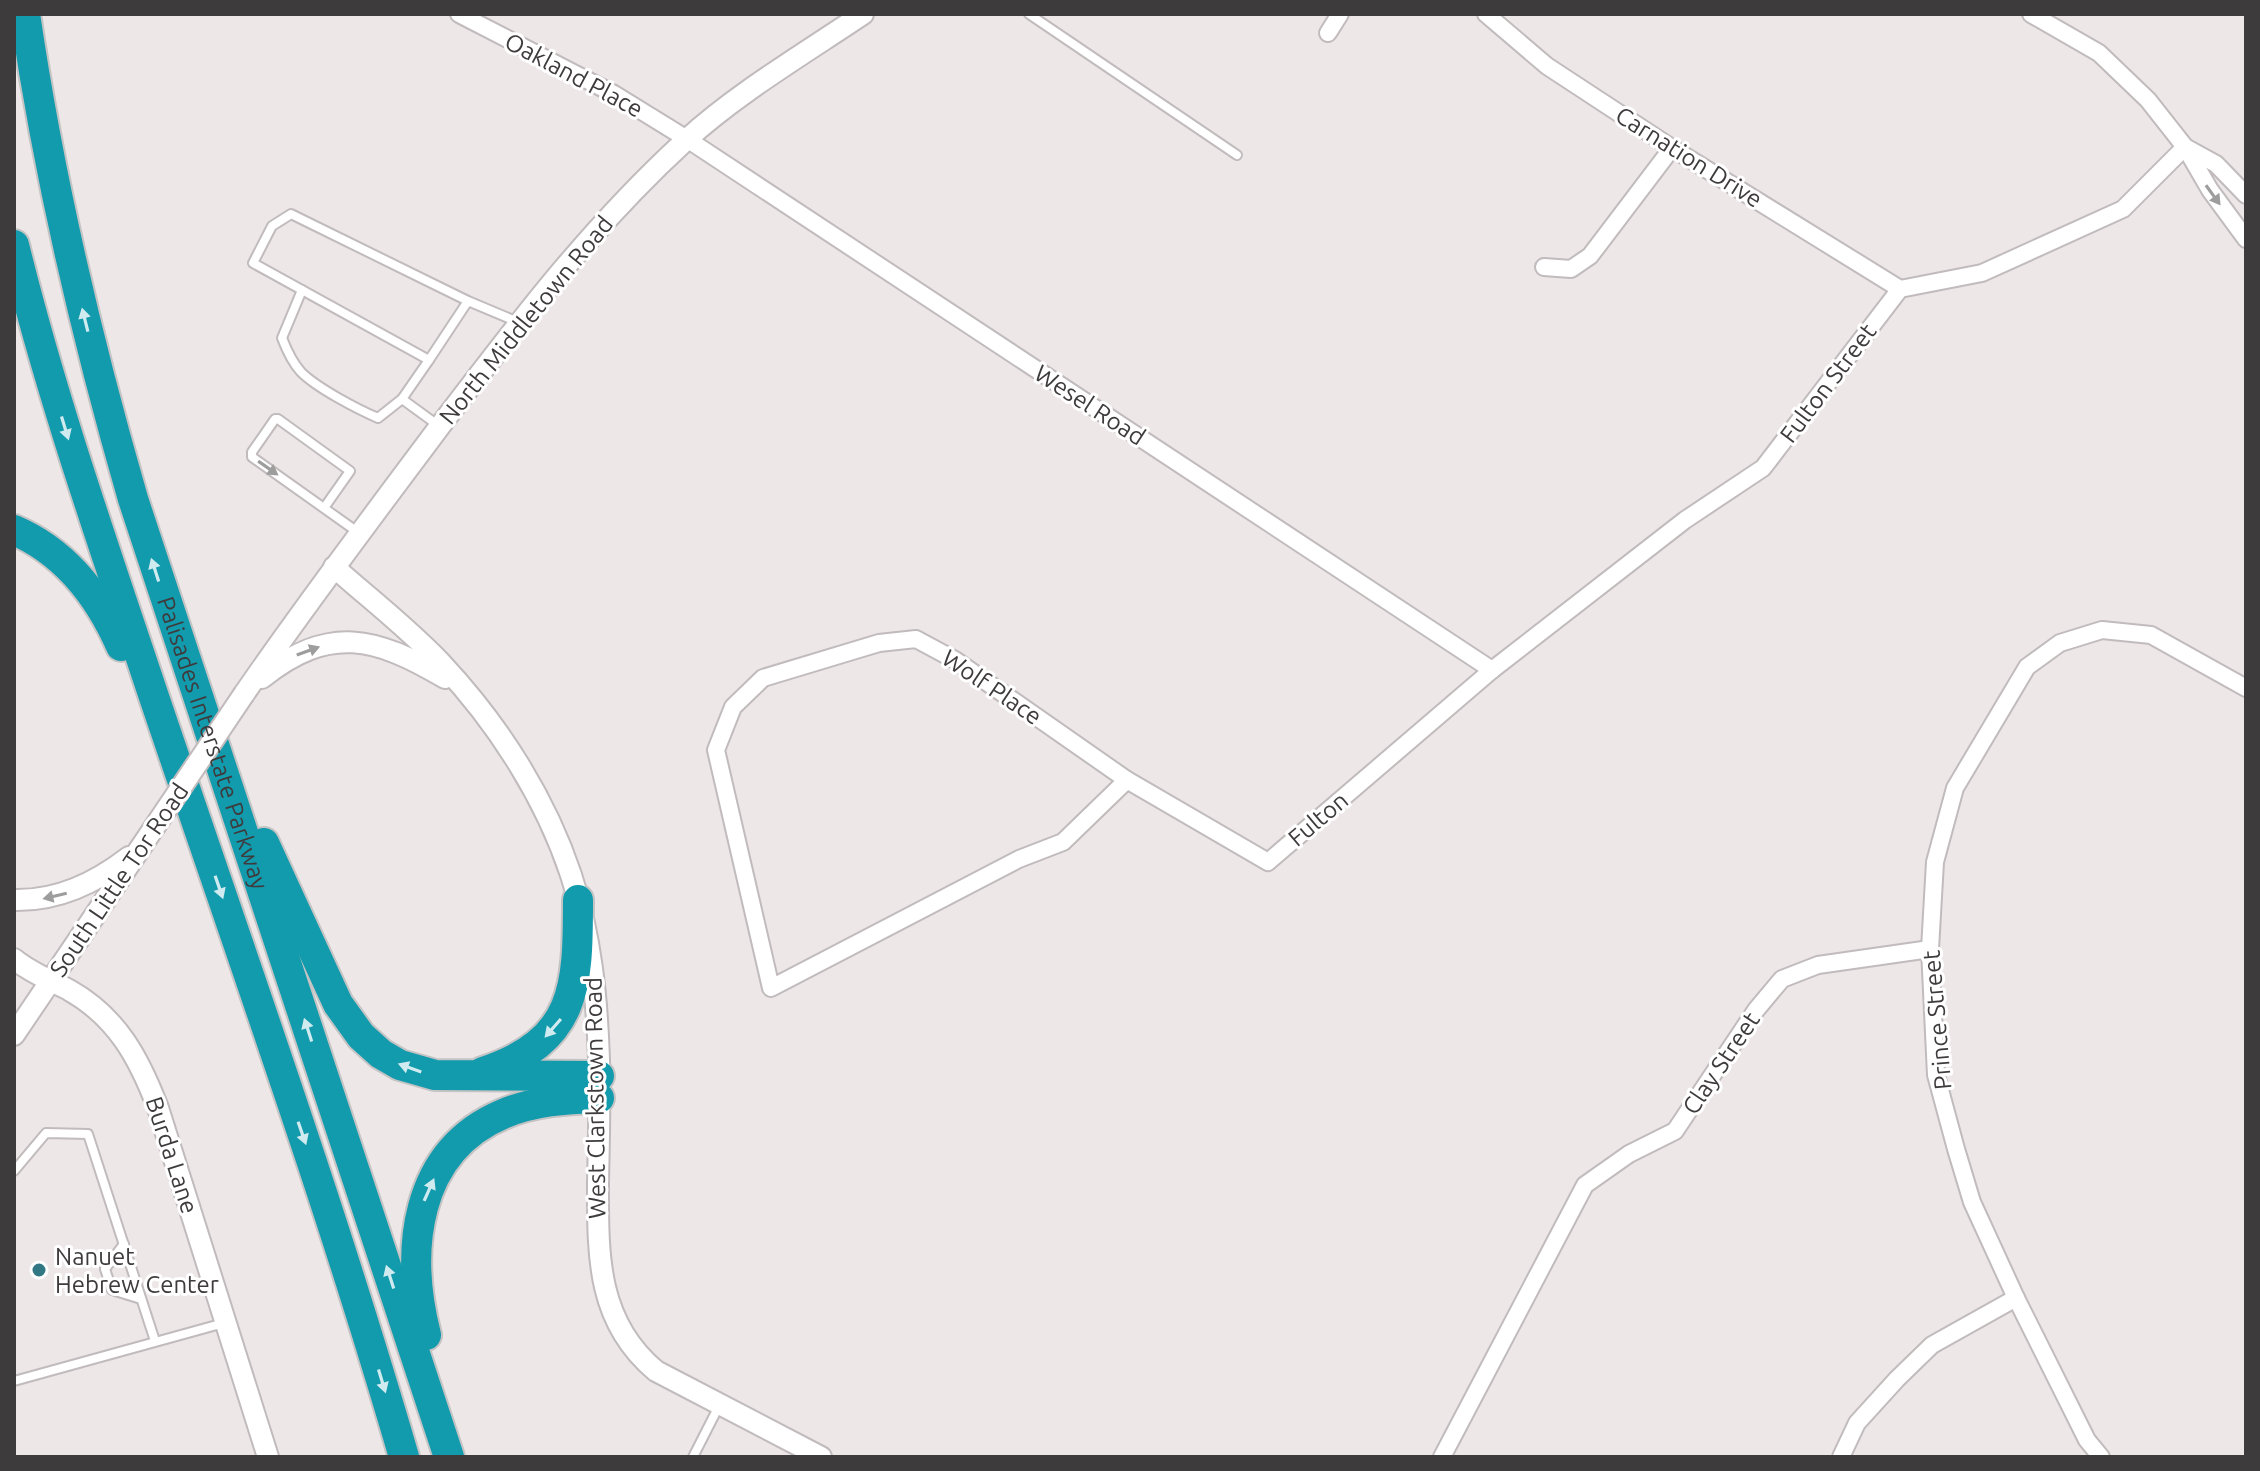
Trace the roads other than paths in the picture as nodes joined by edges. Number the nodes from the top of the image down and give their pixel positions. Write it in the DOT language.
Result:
graph roads {
  1 [pos="25,14"];
  2 [pos="459,14"];
  3 [pos="863,14"];
  4 [pos="1029,14"];
  5 [pos="1340,14"];
  6 [pos="1486,14"];
  7 [pos="2031,14"];
  8 [pos="1328,33"];
  9 [pos="687,139"];
  10 [pos="2185,147"];
  11 [pos="1672,148"];
  12 [pos="1237,155"];
  13 [pos="2246,195"];
  14 [pos="2246,239"];
  15 [pos="14,245"];
  16 [pos="1544,267"];
  17 [pos="1900,289"];
  18 [pos="302,290"];
  19 [pos="468,301"];
  20 [pos="519,323"];
  21 [pos="429,360"];
  22 [pos="402,399"];
  23 [pos="440,427"];
  24 [pos="324,508"];
  25 [pos="14,530"];
  26 [pos="359,533"];
  27 [pos="334,567"];
  28 [pos="176,634"];
  29 [pos="1492,670"];
  30 [pos="2246,688"];
  31 [pos="465,692"];
  32 [pos="244,694"];
  33 [pos="1127,780"];
  34 [pos="202,838"];
  35 [pos="139,850"];
  36 [pos="14,900"];
  37 [pos="578,900"];
  38 [pos="1930,949"];
  39 [pos="14,959"];
  40 [pos="50,981"];
  41 [pos="14,1035"];
  42 [pos="458,1076"];
  43 [pos="599,1087"];
  44 [pos="14,1171"];
  45 [pos="124,1244"];
  46 [pos="2016,1298"];
  47 [pos="141,1299"];
  48 [pos="225,1323"];
  49 [pos="155,1341"];
  50 [pos="14,1381"];
  51 [pos="720,1404"];
  52 [pos="268,1457"];
  53 [pos="404,1457"];
  54 [pos="449,1457"];
  55 [pos="459,1457"];
  56 [pos="693,1457"];
  57 [pos="821,1457"];
  58 [pos="1442,1457"];
  59 [pos="1841,1457"];
  60 [pos="2101,1457"];
  28 -- 1 [label="highway, Palisades Interstate Parkway, one-way"];
  2 -- 9 [label="street, Oakland Place"];
  3 -- 9 [label="street, North Middletown Road"];
  4 -- 12 [label="lane"];
  5 -- 8 [label="street"];
  6 -- 11 [label="street, Carnation Drive"];
  7 -- 10 [label="street"];
  9 -- 20 [label="street, North Middletown Road"];
  9 -- 29 [label="street, Wesel Road"];
  10 -- 13 [label="street"];
  10 -- 14 [label="street, one-way"];
  10 -- 17 [label="street"];
  11 -- 16 [label="street"];
  11 -- 17 [label="street, Carnation Drive"];
  15 -- 34 [label="highway, Palisades Interstate Parkway, one-way"];
  17 -- 29 [label="street, Fulton Street"];
  18 -- 19 [label="lane"];
  18 -- 21 [label="lane"];
  18 -- 22 [label="lane"];
  19 -- 20 [label="lane"];
  19 -- 21 [label="lane"];
  20 -- 23 [label="street, North Middletown Road"];
  21 -- 22 [label="lane"];
  22 -- 23 [label="lane"];
  23 -- 26 [label="street, North Middletown Road"];
  24 -- 24 [label="lane, one-way"];
  24 -- 26 [label="lane"];
  25 -- 34 [label="highway"];
  26 -- 27 [label="street, North Middletown Road"];
  27 -- 31 [label="street, West Clarkstown Road"];
  27 -- 32 [label="street, South Little Tor Road"];
  42 -- 28 [label="highway, one-way"];
  54 -- 28 [label="highway, Palisades Interstate Parkway, one-way"];
  29 -- 33 [label="street, Fulton"];
  30 -- 38 [label="street, Prince Street"];
  32 -- 31 [label="street, one-way"];
  31 -- 37 [label="street, West Clarkstown Road"];
  32 -- 35 [label="street, South Little Tor Road, bridge"];
  33 -- 33 [label="street, Wolf Place"];
  34 -- 53 [label="highway, Palisades Interstate Parkway, one-way"];
  35 -- 36 [label="street, one-way"];
  35 -- 40 [label="street, South Little Tor Road"];
  37 -- 42 [label="highway, one-way"];
  37 -- 43 [label="street, West Clarkstown Road"];
  38 -- 46 [label="street, Prince Street"];
  38 -- 58 [label="street, Clay Street"];
  39 -- 40 [label="street, Burda Lane"];
  40 -- 41 [label="street, South Little Tor Road"];
  40 -- 48 [label="street, Burda Lane"];
  42 -- 43 [label="highway"];
  43 -- 51 [label="street, West Clarkstown Road"];
  55 -- 43 [label="highway, one-way"];
  44 -- 45 [label="lane"];
  45 -- 47 [label="lane"];
  45 -- 47 [label="lane"];
  46 -- 59 [label="street"];
  46 -- 60 [label="street, Prince Street"];
  47 -- 49 [label="lane"];
  48 -- 49 [label="lane"];
  48 -- 52 [label="street, Burda Lane"];
  49 -- 50 [label="lane"];
  51 -- 56 [label="lane"];
  51 -- 57 [label="street, West Clarkstown Road"];
}
